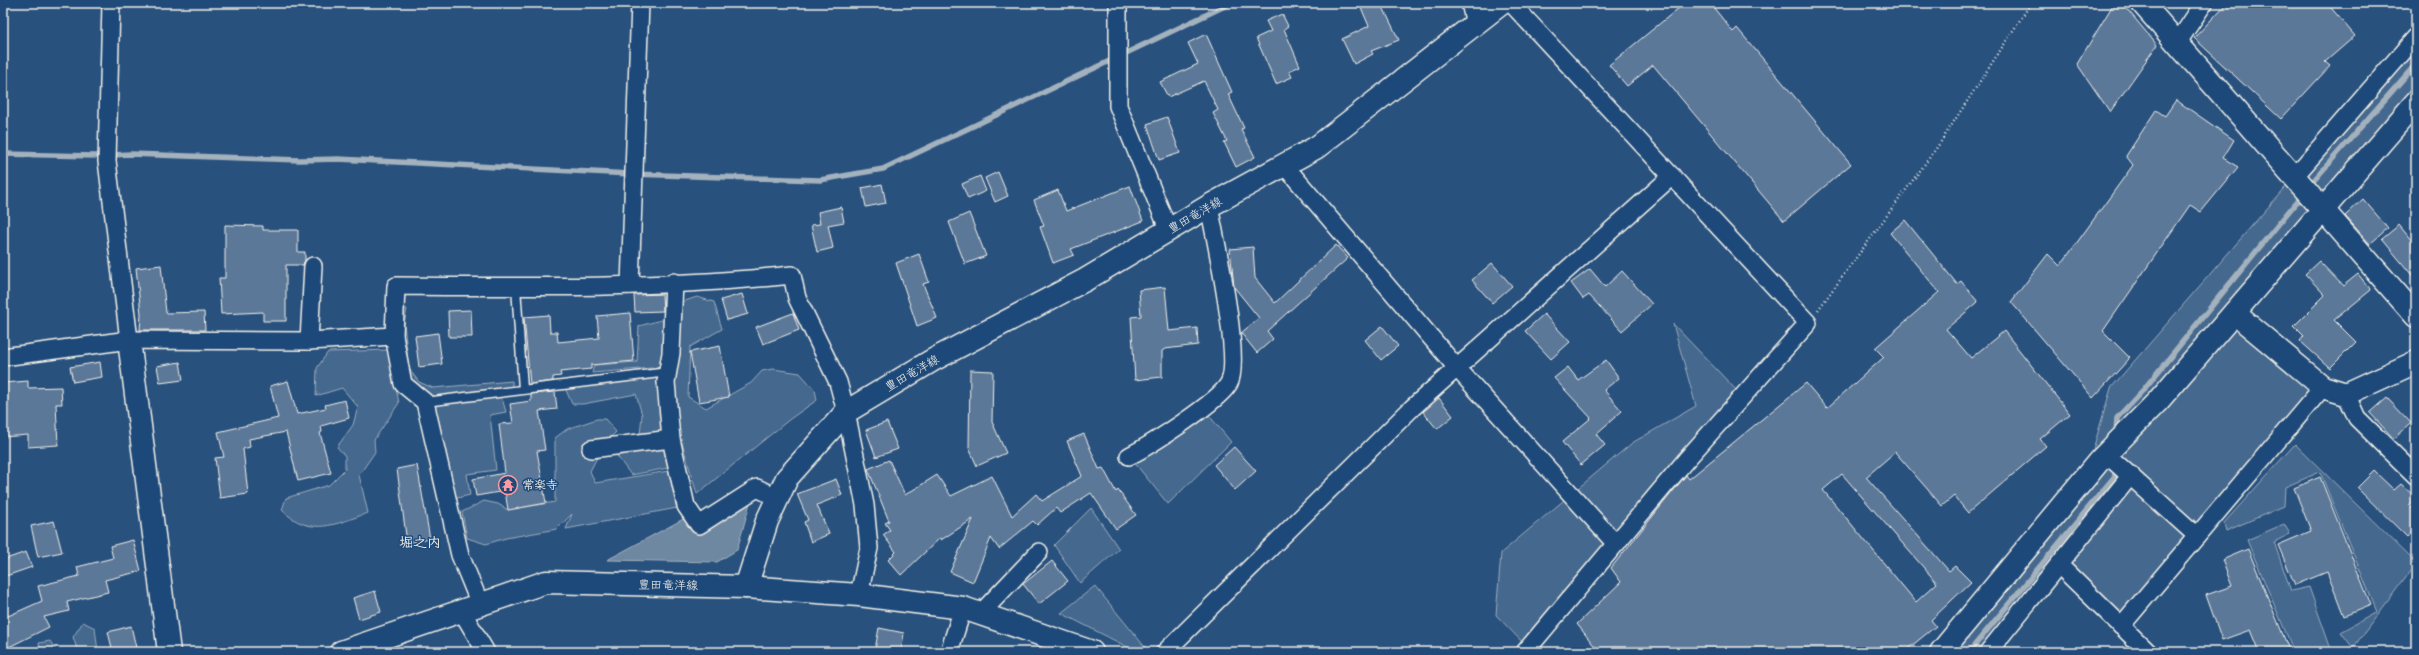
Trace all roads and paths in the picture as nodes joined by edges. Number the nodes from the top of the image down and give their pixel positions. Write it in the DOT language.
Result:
graph roads {
  1 [pos="111,3"];
  2 [pos="640,3"];
  3 [pos="1118,3"];
  4 [pos="1470,3"];
  5 [pos="1502,3"];
  6 [pos="1511,3"];
  7 [pos="2031,3"];
  8 [pos="2142,3"];
  9 [pos="2204,3"];
  10 [pos="1475,24"];
  11 [pos="2416,37"];
  12 [pos="2178,42"];
  13 [pos="2416,102"];
  14 [pos="1285,166"];
  15 [pos="1672,176"];
  16 [pos="2294,178"];
  17 [pos="1209,206"];
  18 [pos="2322,210"];
  19 [pos="1169,231"];
  20 [pos="313,266"];
  21 [pos="674,282"];
  22 [pos="630,285"];
  23 [pos="516,287"];
  24 [pos="2234,313"];
  25 [pos="2416,316"];
  26 [pos="1808,324"];
  27 [pos="394,336"];
  28 [pos="129,340"];
  29 [pos="309,341"];
  30 [pos="3,358"];
  31 [pos="2416,362"];
  32 [pos="1457,368"];
  33 [pos="668,372"];
  34 [pos="2323,387"];
  35 [pos="523,389"];
  36 [pos="2346,394"];
  37 [pos="425,402"];
  38 [pos="846,412"];
  39 [pos="672,439"];
  40 [pos="592,449"];
  41 [pos="2106,454"];
  42 [pos="1129,456"];
  43 [pos="2131,475"];
  44 [pos="2416,476"];
  45 [pos="778,498"];
  46 [pos="2197,536"];
  47 [pos="1616,544"];
  48 [pos="1039,552"];
  49 [pos="2059,565"];
  50 [pos="746,587"];
  51 [pos="859,595"];
  52 [pos="470,607"];
  53 [pos="971,611"];
  54 [pos="2121,626"];
  55 [pos="482,650"];
  56 [pos="169,652"];
  57 [pos="341,652"];
  58 [pos="949,652"];
  59 [pos="1092,652"];
  60 [pos="1165,652"];
  61 [pos="1525,652"];
  62 [pos="1942,652"];
  63 [pos="1988,652"];
  64 [pos="2148,652"];
  1 -- 28 [label="street"];
  2 -- 22 [label="street"];
  3 -- 19 [label="street"];
  4 -- 10 [label="street"];
  5 -- 10 [label="street, 豊田竜洋線"];
  6 -- 15 [label="street"];
  7 -- 26 [label="path"];
  8 -- 12 [label="street"];
  9 -- 12 [label="street"];
  10 -- 14 [label="street, 豊田竜洋線"];
  11 -- 16 [label="street"];
  12 -- 16 [label="street"];
  13 -- 18 [label="street"];
  14 -- 17 [label="street, 豊田竜洋線"];
  14 -- 32 [label="street"];
  15 -- 26 [label="street"];
  15 -- 32 [label="street"];
  16 -- 18 [label="street"];
  17 -- 19 [label="street, 豊田竜洋線"];
  17 -- 42 [label="street"];
  18 -- 24 [label="street"];
  18 -- 25 [label="street"];
  19 -- 38 [label="street, 豊田竜洋線"];
  20 -- 29 [label="street"];
  21 -- 22 [label="street"];
  21 -- 33 [label="street"];
  21 -- 38 [label="street"];
  22 -- 23 [label="street"];
  23 -- 27 [label="street"];
  23 -- 35 [label="lane"];
  24 -- 34 [label="street"];
  24 -- 41 [label="street"];
  26 -- 47 [label="street"];
  27 -- 29 [label="street"];
  27 -- 37 [label="street"];
  28 -- 29 [label="street"];
  28 -- 30 [label="street"];
  28 -- 56 [label="street"];
  31 -- 36 [label="street"];
  32 -- 47 [label="street"];
  32 -- 60 [label="street"];
  33 -- 35 [label="lane"];
  33 -- 39 [label="street"];
  34 -- 36 [label="street"];
  34 -- 46 [label="street"];
  35 -- 37 [label="lane"];
  36 -- 44 [label="street"];
  37 -- 52 [label="street"];
  38 -- 45 [label="street, 豊田竜洋線"];
  38 -- 51 [label="street"];
  39 -- 40 [label="street"];
  39 -- 45 [label="street"];
  41 -- 43 [label="street"];
  41 -- 62 [label="street"];
  43 -- 46 [label="street"];
  43 -- 49 [label="street"];
  45 -- 50 [label="street, 豊田竜洋線"];
  46 -- 54 [label="street"];
  47 -- 61 [label="street"];
  48 -- 53 [label="street"];
  49 -- 54 [label="street"];
  49 -- 63 [label="street"];
  50 -- 51 [label="street"];
  50 -- 52 [label="street, 豊田竜洋線"];
  51 -- 53 [label="street"];
  52 -- 55 [label="street"];
  52 -- 57 [label="street, 豊田竜洋線"];
  53 -- 58 [label="street"];
  53 -- 59 [label="street"];
  54 -- 64 [label="street"];
}
